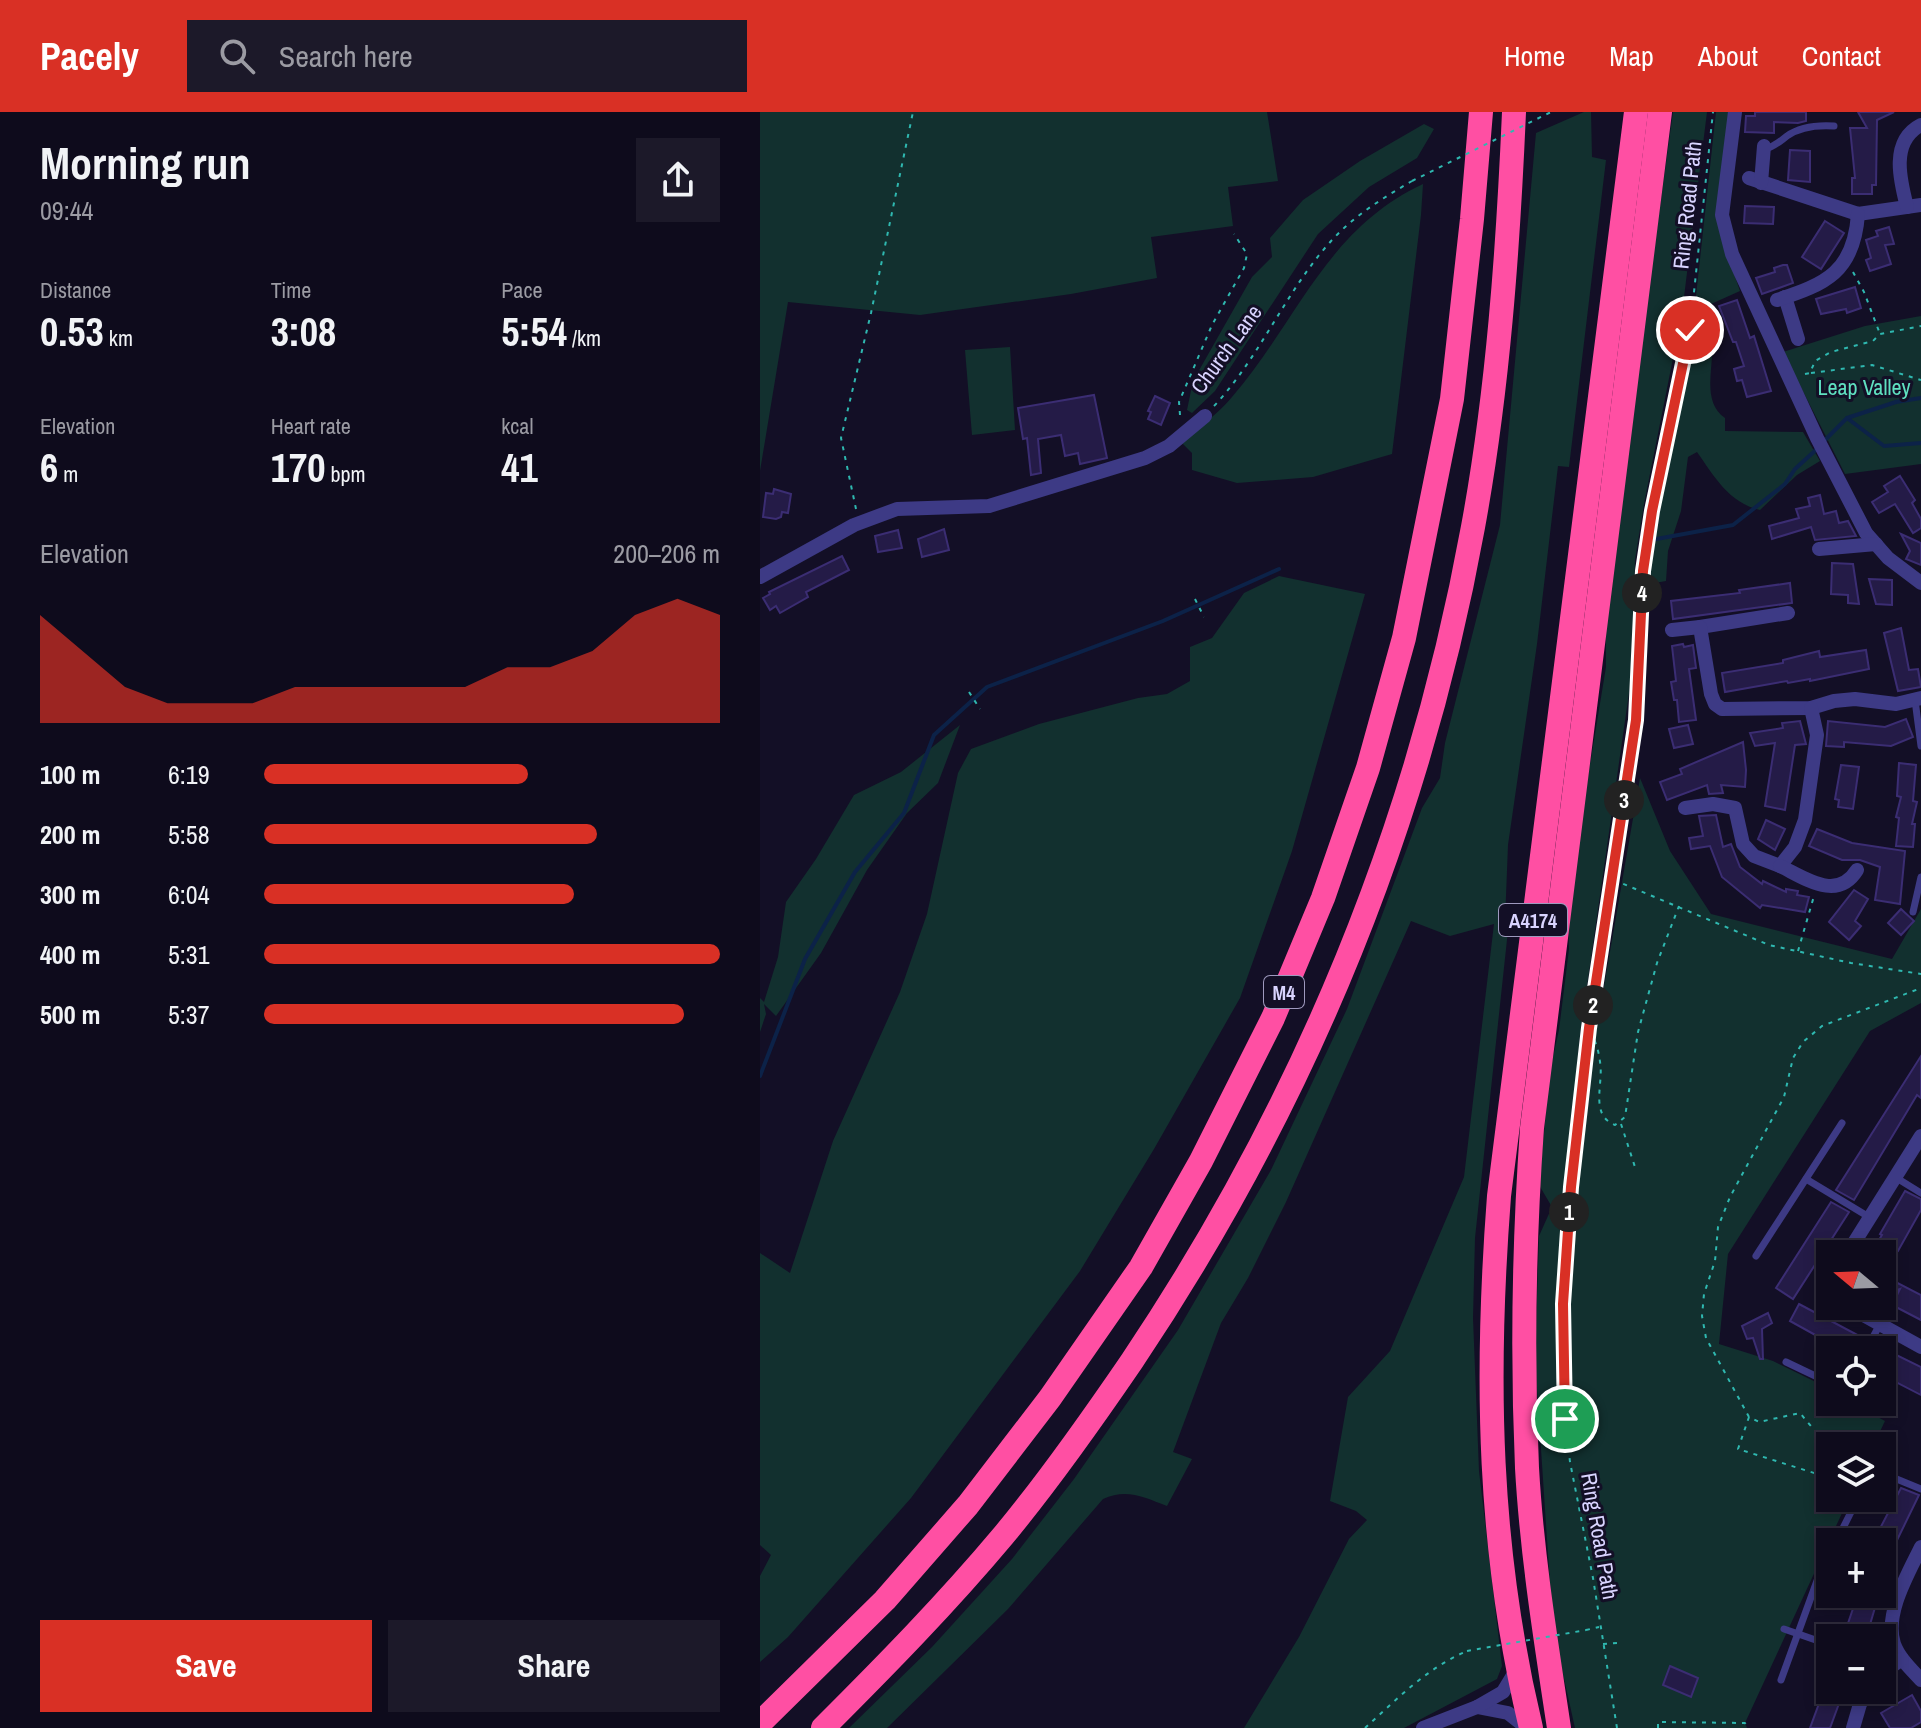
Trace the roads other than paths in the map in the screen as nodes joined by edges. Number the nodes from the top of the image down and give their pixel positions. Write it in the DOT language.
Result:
graph roads {
  1 [pos="1481,112"];
  2 [pos="1514,112"];
  3 [pos="1636,112"];
  4 [pos="1660,112"];
  5 [pos="1735,112"];
  6 [pos="1921,125"];
  7 [pos="1834,126"];
  8 [pos="1764,148"];
  9 [pos="1914,206"];
  10 [pos="1858,214"];
  11 [pos="1798,339"];
  12 [pos="1205,416"];
  13 [pos="1876,544"];
  14 [pos="1819,549"];
  15 [pos="760,577"];
  16 [pos="1921,583"];
  17 [pos="1788,613"];
  18 [pos="1700,627"];
  19 [pos="1672,630"];
  20 [pos="1918,699"];
  21 [pos="1811,708"];
  22 [pos="1921,746"];
  23 [pos="1685,808"];
  24 [pos="1780,866"];
  25 [pos="1857,870"];
  26 [pos="1921,877"];
  27 [pos="1913,912"];
  28 [pos="1842,1123"];
  29 [pos="1921,1136"];
  30 [pos="1895,1177"];
  31 [pos="1806,1179"];
  32 [pos="1921,1193"];
  33 [pos="1870,1218"];
  34 [pos="1856,1240"];
  35 [pos="1756,1256"];
  36 [pos="1869,1320"];
  37 [pos="1879,1326"];
  38 [pos="1874,1336"];
  39 [pos="1921,1347"];
  40 [pos="1786,1362"];
  41 [pos="1816,1376"];
  42 [pos="1896,1479"];
  43 [pos="1921,1489"];
  44 [pos="1921,1547"];
  45 [pos="1816,1583"];
  46 [pos="1893,1624"];
  47 [pos="1784,1629"];
  48 [pos="1797,1634"];
  49 [pos="1816,1640"];
  50 [pos="1517,1669"];
  51 [pos="1896,1669"];
  52 [pos="1781,1680"];
  53 [pos="1921,1680"];
  54 [pos="1860,1704"];
  55 [pos="1477,1707"];
  56 [pos="760,1723"];
  57 [pos="823,1728"];
  58 [pos="1423,1728"];
  59 [pos="1529,1728"];
  60 [pos="1559,1728"];
  61 [pos="1853,1728"];
  1 -- 56 [label="highway, M4"];
  2 -- 57 [label="highway, M4"];
  3 -- 50 [label="highway, A4174"];
  4 -- 60 [label="highway, A4174"];
  5 -- 13 [label="street"];
  6 -- 9 [label="street"];
  7 -- 8 [label="lane"];
  8 -- 10 [label="street"];
  9 -- 10 [label="street"];
  10 -- 11 [label="street"];
  12 -- 15 [label="street, Church Lane"];
  13 -- 14 [label="street"];
  13 -- 16 [label="street"];
  17 -- 18 [label="street"];
  18 -- 19 [label="street"];
  18 -- 21 [label="street"];
  20 -- 21 [label="street"];
  20 -- 22 [label="lane"];
  21 -- 24 [label="street"];
  23 -- 24 [label="street"];
  24 -- 25 [label="street"];
  26 -- 27 [label="lane"];
  28 -- 31 [label="lane"];
  29 -- 30 [label="street"];
  30 -- 32 [label="lane"];
  30 -- 33 [label="street"];
  31 -- 33 [label="lane"];
  31 -- 35 [label="lane"];
  33 -- 34 [label="street"];
  36 -- 37 [label="street"];
  37 -- 38 [label="lane"];
  37 -- 39 [label="street"];
  40 -- 41 [label="lane"];
  42 -- 43 [label="lane"];
  44 -- 46 [label="street"];
  45 -- 48 [label="lane"];
  47 -- 48 [label="lane"];
  48 -- 49 [label="lane"];
  48 -- 52 [label="lane"];
  50 -- 55 [label="street"];
  50 -- 59 [label="highway, A4174"];
  51 -- 53 [label="street"];
  54 -- 61 [label="street"];
  55 -- 58 [label="street"];
  55 -- 59 [label="street"];
}
